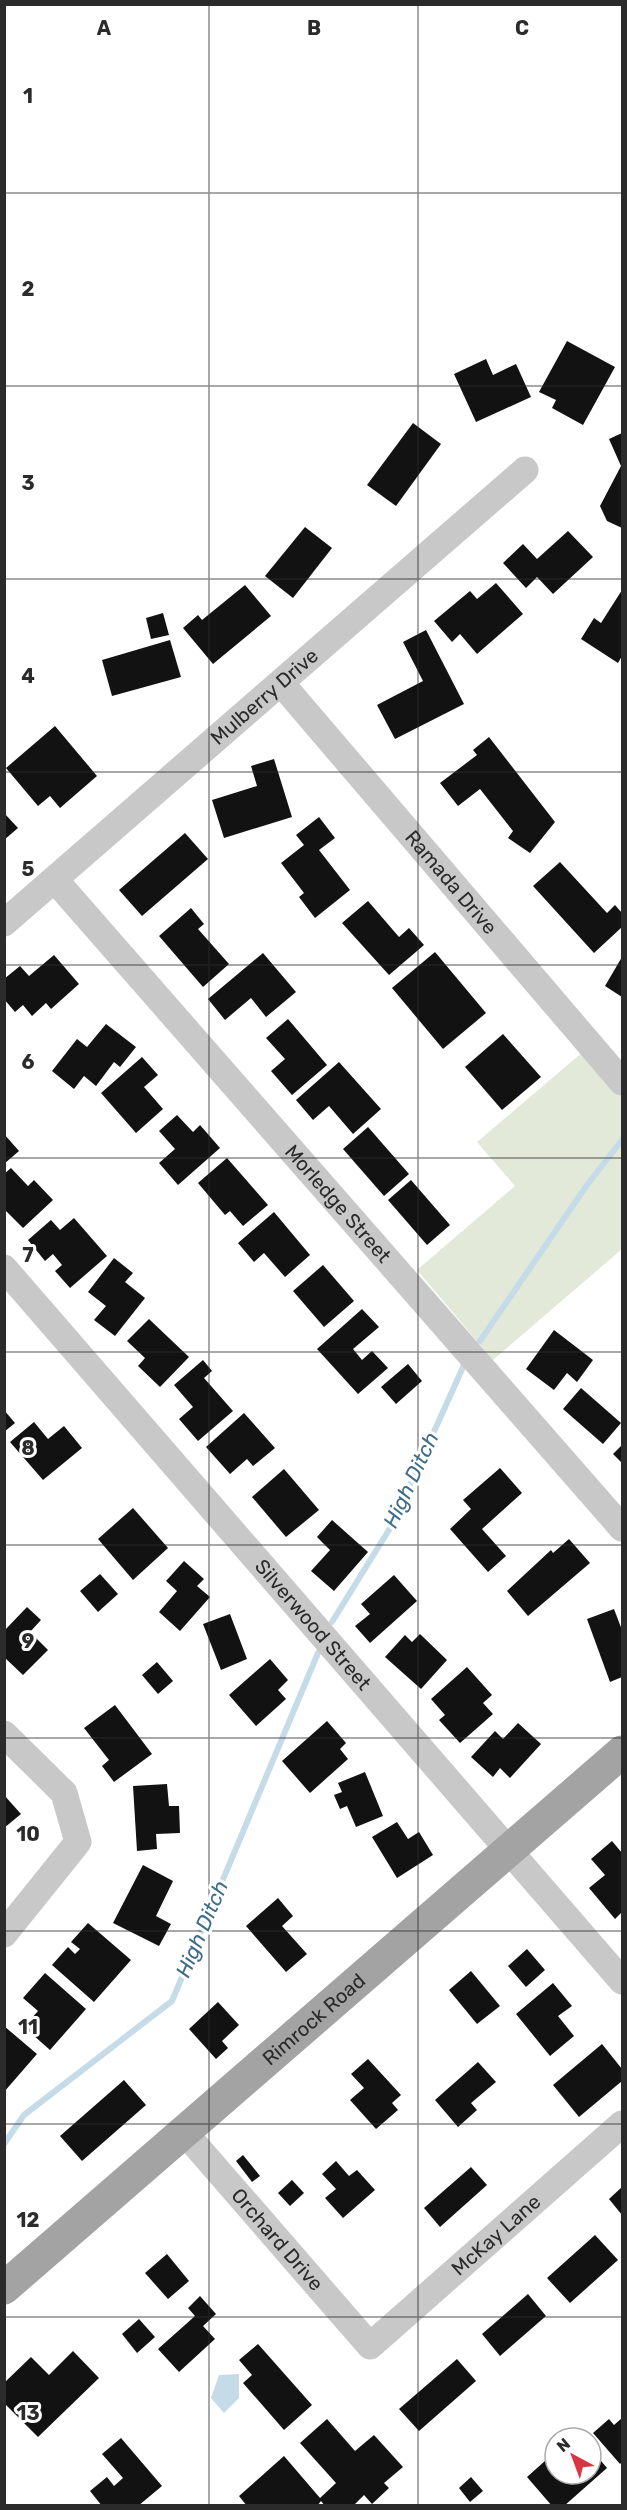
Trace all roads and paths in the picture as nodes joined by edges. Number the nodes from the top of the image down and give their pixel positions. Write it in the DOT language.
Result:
graph roads {
  1 [pos="525,470"];
  2 [pos="281,683"];
  3 [pos="55,880"];
  4 [pos="4,923"];
  5 [pos="622,1082"];
  6 [pos="4,1268"];
  7 [pos="622,1528"];
  8 [pos="4,1734"];
  9 [pos="622,1752"];
  10 [pos="509,1851"];
  11 [pos="4,1934"];
  12 [pos="622,1981"];
  13 [pos="622,2124"];
  14 [pos="185,2133"];
  15 [pos="4,2288"];
  16 [pos="370,2346"];
  1 -- 2 [label="street, Mulberry Drive"];
  2 -- 3 [label="street, Mulberry Drive"];
  2 -- 5 [label="street, Ramada Drive"];
  3 -- 4 [label="street, Mulberry Drive"];
  3 -- 7 [label="street, Morledge Street"];
  6 -- 10 [label="street, Silverwood Street"];
  8 -- 11 [label="street"];
  9 -- 10 [label="main road, Rimrock Road"];
  10 -- 12 [label="street, Silverwood Street"];
  10 -- 14 [label="main road, Rimrock Road"];
  13 -- 16 [label="street, McKay Lane"];
  14 -- 15 [label="main road, Rimrock Road"];
  14 -- 16 [label="street, Orchard Drive"];
}
